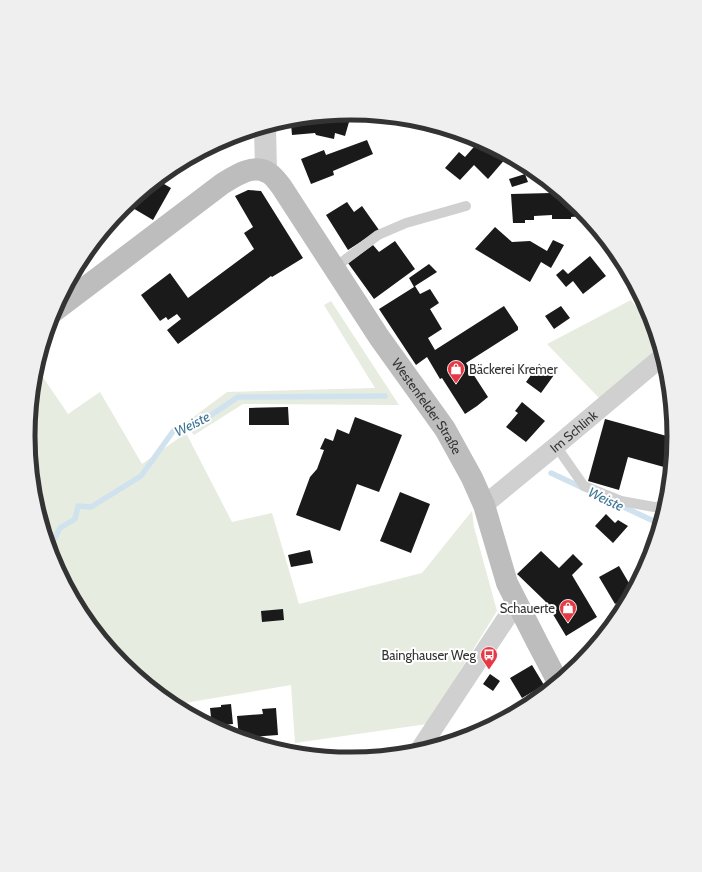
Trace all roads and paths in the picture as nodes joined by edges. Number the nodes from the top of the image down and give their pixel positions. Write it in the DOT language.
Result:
graph roads {
  1 [pos="265,132"];
  2 [pos="266,172"];
  3 [pos="466,206"];
  4 [pos="334,268"];
  5 [pos="65,303"];
  6 [pos="657,360"];
  7 [pos="556,446"];
  8 [pos="484,505"];
  9 [pos="659,507"];
  10 [pos="517,602"];
  11 [pos="555,677"];
  12 [pos="424,743"];
  1 -- 2 [label="street"];
  2 -- 4 [label="main road, Westenfelder Straße"];
  2 -- 5 [label="main road"];
  3 -- 4 [label="lane"];
  4 -- 8 [label="main road, Westenfelder Straße"];
  6 -- 7 [label="street, Im Schlink"];
  7 -- 8 [label="street, Im Schlink"];
  7 -- 9 [label="lane"];
  8 -- 10 [label="main road, Westenfelder Straße"];
  10 -- 11 [label="main road, Westenfelder Straße"];
  10 -- 12 [label="street"];
}
